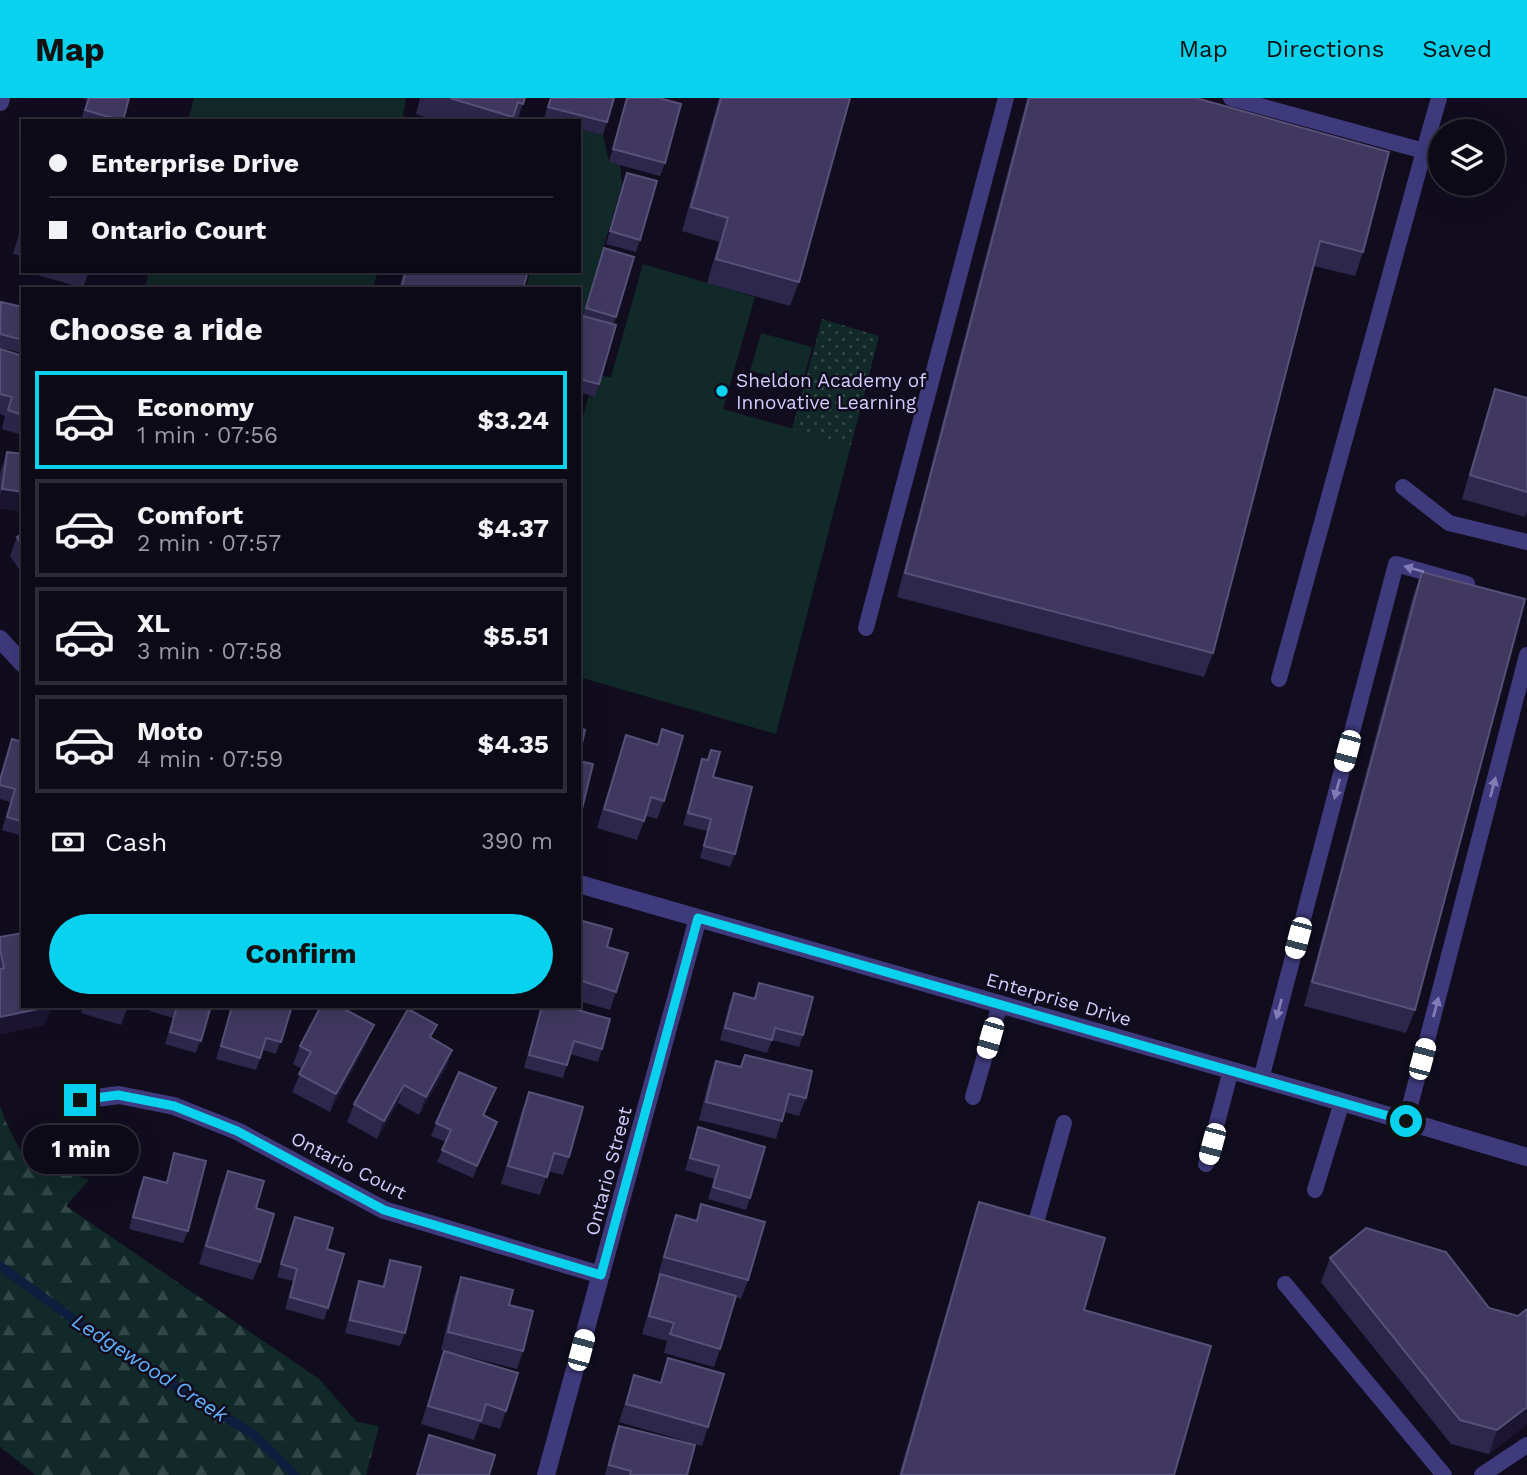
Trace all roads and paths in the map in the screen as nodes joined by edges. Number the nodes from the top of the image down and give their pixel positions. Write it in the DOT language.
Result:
graph roads {
  1 [pos="1006,98"];
  2 [pos="1231,98"];
  3 [pos="1439,98"];
  4 [pos="1424,151"];
  5 [pos="1403,487"];
  6 [pos="1527,542"];
  7 [pos="1488,590"];
  8 [pos="866,628"];
  9 [pos="0,639"];
  10 [pos="1527,654"];
  11 [pos="21,662"];
  12 [pos="1279,679"];
  13 [pos="581,885"];
  14 [pos="698,918"];
  15 [pos="1000,1004"];
  16 [pos="1231,1070"];
  17 [pos="1261,1079"];
  18 [pos="973,1097"];
  19 [pos="80,1100"];
  20 [pos="1342,1102"];
  21 [pos="1406,1121"];
  22 [pos="1065,1123"];
  23 [pos="1527,1157"];
  24 [pos="1206,1164"];
  25 [pos="1314,1190"];
  26 [pos="1035,1226"];
  27 [pos="601,1275"];
  28 [pos="1285,1284"];
  29 [pos="1527,1445"];
  30 [pos="547,1475"];
  31 [pos="1444,1475"];
  32 [pos="1482,1475"];
  1 -- 8 [label="lane"];
  2 -- 4 [label="lane"];
  3 -- 4 [label="lane"];
  4 -- 12 [label="lane"];
  5 -- 6 [label="lane"];
  7 -- 17 [label="lane, one-way"];
  9 -- 11 [label="street"];
  21 -- 10 [label="lane, one-way"];
  13 -- 14 [label="street, Enterprise Drive"];
  14 -- 15 [label="street, Enterprise Drive"];
  14 -- 27 [label="street, Ontario Street"];
  15 -- 16 [label="street, Enterprise Drive"];
  15 -- 18 [label="lane"];
  16 -- 17 [label="street, Enterprise Drive"];
  16 -- 24 [label="lane"];
  17 -- 20 [label="street, Enterprise Drive"];
  19 -- 27 [label="street, Ontario Court"];
  20 -- 21 [label="street, Enterprise Drive"];
  20 -- 25 [label="lane"];
  21 -- 23 [label="street, Enterprise Drive"];
  22 -- 26 [label="lane"];
  27 -- 30 [label="street, Ontario Street"];
  28 -- 31 [label="lane"];
  29 -- 32 [label="lane"];
}
